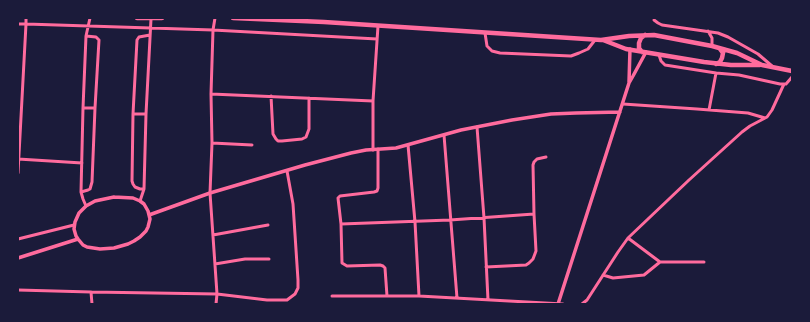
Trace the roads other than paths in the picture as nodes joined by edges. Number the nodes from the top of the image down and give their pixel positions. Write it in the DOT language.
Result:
graph roads {
  1 [pos="26,18"];
  2 [pos="90,18"];
  3 [pos="137,18"];
  4 [pos="151,18"];
  5 [pos="162,18"];
  6 [pos="215,18"];
  7 [pos="233,18"];
  8 [pos="654,20"];
  9 [pos="18,24"];
  10 [pos="26,24"];
  11 [pos="88,26"];
  12 [pos="378,26"];
  13 [pos="150,28"];
  14 [pos="213,30"];
  15 [pos="708,31"];
  16 [pos="485,33"];
  17 [pos="150,35"];
  18 [pos="647,35"];
  19 [pos="86,36"];
  20 [pos="377,39"];
  21 [pos="595,40"];
  22 [pos="601,40"];
  23 [pos="712,46"];
  24 [pos="720,48"];
  25 [pos="630,49"];
  26 [pos="644,52"];
  27 [pos="659,54"];
  28 [pos="716,64"];
  29 [pos="762,65"];
  30 [pos="773,68"];
  31 [pos="792,71"];
  32 [pos="716,73"];
  33 [pos="792,77"];
  34 [pos="18,82"];
  35 [pos="23,82"];
  36 [pos="629,83"];
  37 [pos="784,84"];
  38 [pos="211,94"];
  39 [pos="271,96"];
  40 [pos="310,98"];
  41 [pos="373,100"];
  42 [pos="623,104"];
  43 [pos="83,108"];
  44 [pos="95,108"];
  45 [pos="710,110"];
  46 [pos="620,112"];
  47 [pos="133,114"];
  48 [pos="146,114"];
  49 [pos="765,118"];
  50 [pos="477,127"];
  51 [pos="444,135"];
  52 [pos="212,142"];
  53 [pos="252,145"];
  54 [pos="408,145"];
  55 [pos="376,149"];
  56 [pos="546,158"];
  57 [pos="18,159"];
  58 [pos="82,163"];
  59 [pos="18,166"];
  60 [pos="288,171"];
  61 [pos="18,173"];
  62 [pos="144,189"];
  63 [pos="81,192"];
  64 [pos="210,193"];
  65 [pos="140,201"];
  66 [pos="86,206"];
  67 [pos="534,214"];
  68 [pos="149,215"];
  69 [pos="484,218"];
  70 [pos="450,220"];
  71 [pos="415,222"];
  72 [pos="341,224"];
  73 [pos="74,225"];
  74 [pos="268,225"];
  75 [pos="213,235"];
  76 [pos="628,238"];
  77 [pos="18,239"];
  78 [pos="78,239"];
  79 [pos="18,258"];
  80 [pos="269,259"];
  81 [pos="660,262"];
  82 [pos="704,262"];
  83 [pos="215,264"];
  84 [pos="486,267"];
  85 [pos="603,275"];
  86 [pos="18,290"];
  87 [pos="90,292"];
  88 [pos="217,294"];
  89 [pos="332,296"];
  90 [pos="387,296"];
  91 [pos="419,296"];
  92 [pos="250,298"];
  93 [pos="457,298"];
  94 [pos="488,300"];
  95 [pos="92,304"];
  96 [pos="216,304"];
  97 [pos="250,304"];
  98 [pos="558,304"];
  99 [pos="563,304"];
  100 [pos="582,304"];
  1 -- 10 [label="street"];
  2 -- 11 [label="street"];
  3 -- 4 [label="main road"];
  4 -- 5 [label="main road"];
  4 -- 13 [label="street"];
  6 -- 14 [label="street"];
  7 -- 12 [label="main road"];
  8 -- 15 [label="street"];
  9 -- 10 [label="street"];
  10 -- 11 [label="street"];
  10 -- 35 [label="street"];
  11 -- 13 [label="street"];
  11 -- 19 [label="street"];
  12 -- 16 [label="main road"];
  12 -- 20 [label="street"];
  13 -- 14 [label="street"];
  13 -- 17 [label="street"];
  14 -- 20 [label="street"];
  14 -- 38 [label="street"];
  15 -- 23 [label="street"];
  15 -- 30 [label="street"];
  16 -- 21 [label="main road"];
  16 -- 21 [label="street"];
  17 -- 47 [label="street"];
  17 -- 48 [label="street"];
  18 -- 22 [label="main road"];
  18 -- 23 [label="main road"];
  18 -- 26 [label="main road"];
  19 -- 43 [label="street"];
  19 -- 44 [label="street"];
  20 -- 41 [label="street"];
  21 -- 22 [label="main road"];
  22 -- 25 [label="main road"];
  23 -- 24 [label="main road"];
  24 -- 28 [label="main road"];
  24 -- 29 [label="main road"];
  25 -- 26 [label="main road"];
  25 -- 36 [label="street"];
  26 -- 27 [label="main road"];
  26 -- 36 [label="street"];
  27 -- 28 [label="main road"];
  27 -- 32 [label="street"];
  28 -- 29 [label="main road"];
  29 -- 30 [label="main road"];
  30 -- 31 [label="main road"];
  32 -- 37 [label="street"];
  32 -- 45 [label="street"];
  33 -- 37 [label="street"];
  34 -- 35 [label="street"];
  35 -- 57 [label="street"];
  36 -- 42 [label="street"];
  37 -- 49 [label="street"];
  38 -- 39 [label="street"];
  38 -- 52 [label="street"];
  39 -- 40 [label="street"];
  39 -- 40 [label="street"];
  40 -- 41 [label="street"];
  41 -- 55 [label="street"];
  42 -- 45 [label="street"];
  42 -- 46 [label="street"];
  43 -- 44 [label="street"];
  43 -- 58 [label="street"];
  44 -- 63 [label="street"];
  45 -- 49 [label="street"];
  46 -- 50 [label="street"];
  46 -- 98 [label="street"];
  47 -- 48 [label="street"];
  47 -- 62 [label="street"];
  48 -- 62 [label="street"];
  49 -- 76 [label="street"];
  50 -- 51 [label="street"];
  50 -- 69 [label="street"];
  51 -- 54 [label="street"];
  51 -- 70 [label="street"];
  52 -- 53 [label="street"];
  52 -- 64 [label="street"];
  54 -- 55 [label="street"];
  54 -- 71 [label="street"];
  55 -- 60 [label="street"];
  55 -- 72 [label="street"];
  56 -- 67 [label="street"];
  57 -- 58 [label="street"];
  57 -- 59 [label="street"];
  58 -- 63 [label="street"];
  59 -- 61 [label="street"];
  60 -- 64 [label="street"];
  60 -- 92 [label="street"];
  62 -- 65 [label="street"];
  63 -- 66 [label="street"];
  64 -- 68 [label="street"];
  64 -- 75 [label="street"];
  65 -- 66 [label="street"];
  65 -- 68 [label="street"];
  66 -- 73 [label="street"];
  67 -- 69 [label="street"];
  67 -- 84 [label="street"];
  68 -- 78 [label="street"];
  69 -- 70 [label="street"];
  69 -- 84 [label="street"];
  70 -- 71 [label="street"];
  70 -- 93 [label="street"];
  71 -- 72 [label="street"];
  71 -- 91 [label="street"];
  72 -- 90 [label="street"];
  73 -- 77 [label="street"];
  73 -- 78 [label="street"];
  74 -- 75 [label="street"];
  75 -- 83 [label="street"];
  76 -- 81 [label="street"];
  76 -- 85 [label="street"];
  78 -- 79 [label="street"];
  80 -- 83 [label="street"];
  81 -- 82 [label="street"];
  81 -- 85 [label="street"];
  83 -- 88 [label="street"];
  84 -- 94 [label="street"];
  85 -- 100 [label="street"];
  86 -- 87 [label="street"];
  87 -- 88 [label="street"];
  87 -- 95 [label="street"];
  88 -- 92 [label="street"];
  88 -- 96 [label="street"];
  89 -- 90 [label="street"];
  90 -- 91 [label="street"];
  91 -- 93 [label="street"];
  92 -- 97 [label="street"];
  93 -- 94 [label="street"];
  94 -- 98 [label="street"];
  98 -- 99 [label="street"];
}
